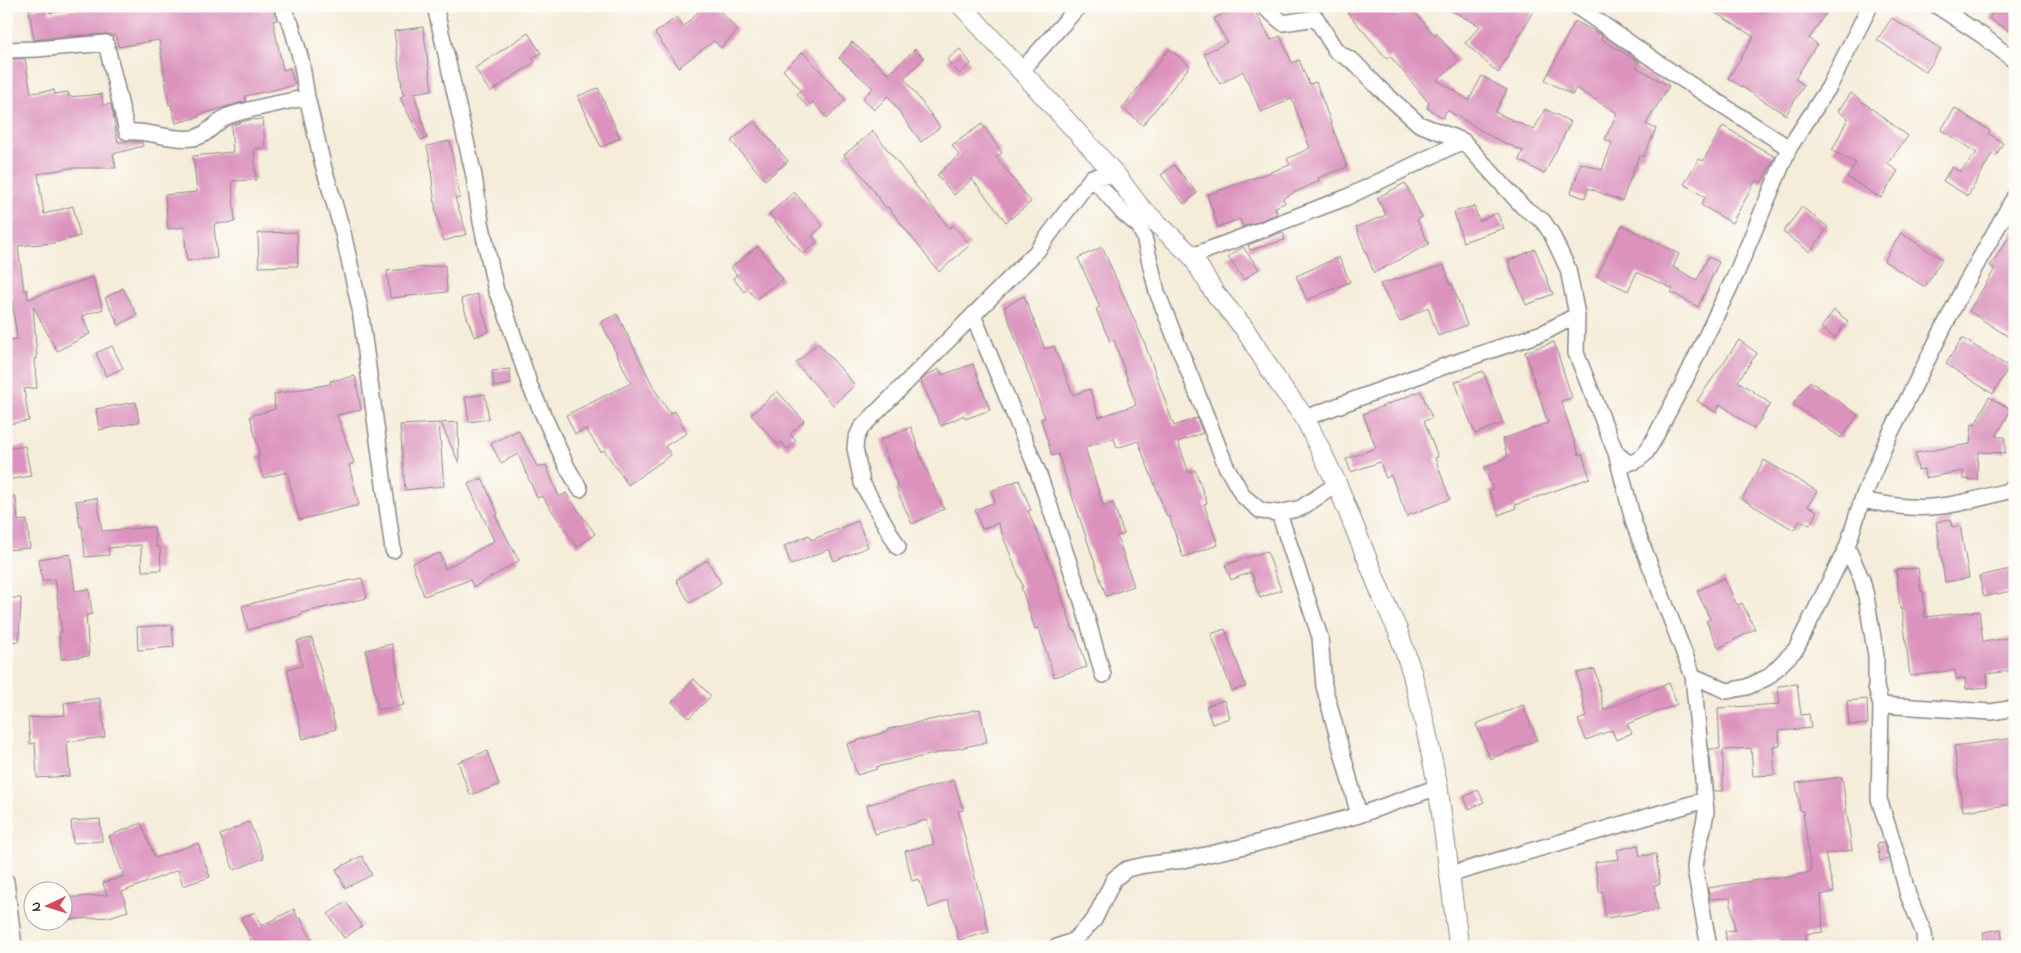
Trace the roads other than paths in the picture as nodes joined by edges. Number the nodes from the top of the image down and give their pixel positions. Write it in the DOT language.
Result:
graph roads {
  1 [pos="281,6"];
  2 [pos="435,6"];
  3 [pos="962,6"];
  4 [pos="1079,6"];
  5 [pos="1263,6"];
  6 [pos="1576,6"];
  7 [pos="1870,6"];
  8 [pos="1937,6"];
  9 [pos="1319,12"];
  10 [pos="6,50"];
  11 [pos="2015,61"];
  12 [pos="1022,70"];
  13 [pos="307,97"];
  14 [pos="1462,141"];
  15 [pos="1789,148"];
  16 [pos="1116,175"];
  17 [pos="1092,177"];
  18 [pos="2015,196"];
  19 [pos="1192,256"];
  20 [pos="974,315"];
  21 [pos="1577,315"];
  22 [pos="1305,418"];
  23 [pos="1616,453"];
  24 [pos="1337,484"];
  25 [pos="580,489"];
  26 [pos="2015,489"];
  27 [pos="1862,500"];
  28 [pos="1279,513"];
  29 [pos="898,547"];
  30 [pos="1847,547"];
  31 [pos="393,550"];
  32 [pos="1103,675"];
  33 [pos="1693,676"];
  34 [pos="1881,705"];
  35 [pos="2015,708"];
  36 [pos="1438,787"];
  37 [pos="1706,800"];
  38 [pos="1358,815"];
  39 [pos="1448,875"];
  40 [pos="6,881"];
  41 [pos="14,947"];
  42 [pos="1057,947"];
  43 [pos="1459,947"];
  44 [pos="1710,947"];
  45 [pos="1925,947"];
  1 -- 13 [label="street"];
  2 -- 25 [label="street"];
  3 -- 12 [label="street"];
  4 -- 12 [label="street"];
  5 -- 9 [label="street"];
  6 -- 15 [label="street"];
  7 -- 15 [label="street"];
  8 -- 11 [label="street"];
  9 -- 14 [label="street"];
  10 -- 13 [label="street"];
  12 -- 16 [label="street"];
  13 -- 31 [label="street"];
  14 -- 19 [label="street"];
  14 -- 21 [label="street"];
  15 -- 23 [label="street"];
  16 -- 17 [label="street"];
  16 -- 19 [label="street"];
  17 -- 20 [label="street"];
  17 -- 28 [label="street"];
  18 -- 27 [label="street"];
  19 -- 22 [label="street"];
  20 -- 29 [label="street"];
  20 -- 32 [label="street"];
  21 -- 22 [label="street"];
  21 -- 23 [label="street"];
  22 -- 24 [label="street"];
  23 -- 33 [label="street"];
  24 -- 28 [label="street"];
  24 -- 36 [label="street"];
  26 -- 27 [label="street"];
  27 -- 30 [label="street"];
  28 -- 38 [label="street"];
  30 -- 33 [label="street"];
  30 -- 34 [label="street"];
  33 -- 37 [label="street"];
  34 -- 35 [label="street"];
  34 -- 45 [label="street"];
  36 -- 38 [label="street"];
  36 -- 39 [label="street"];
  37 -- 39 [label="street"];
  37 -- 44 [label="street"];
  38 -- 42 [label="street"];
  39 -- 43 [label="street"];
  40 -- 41 [label="street"];
}
